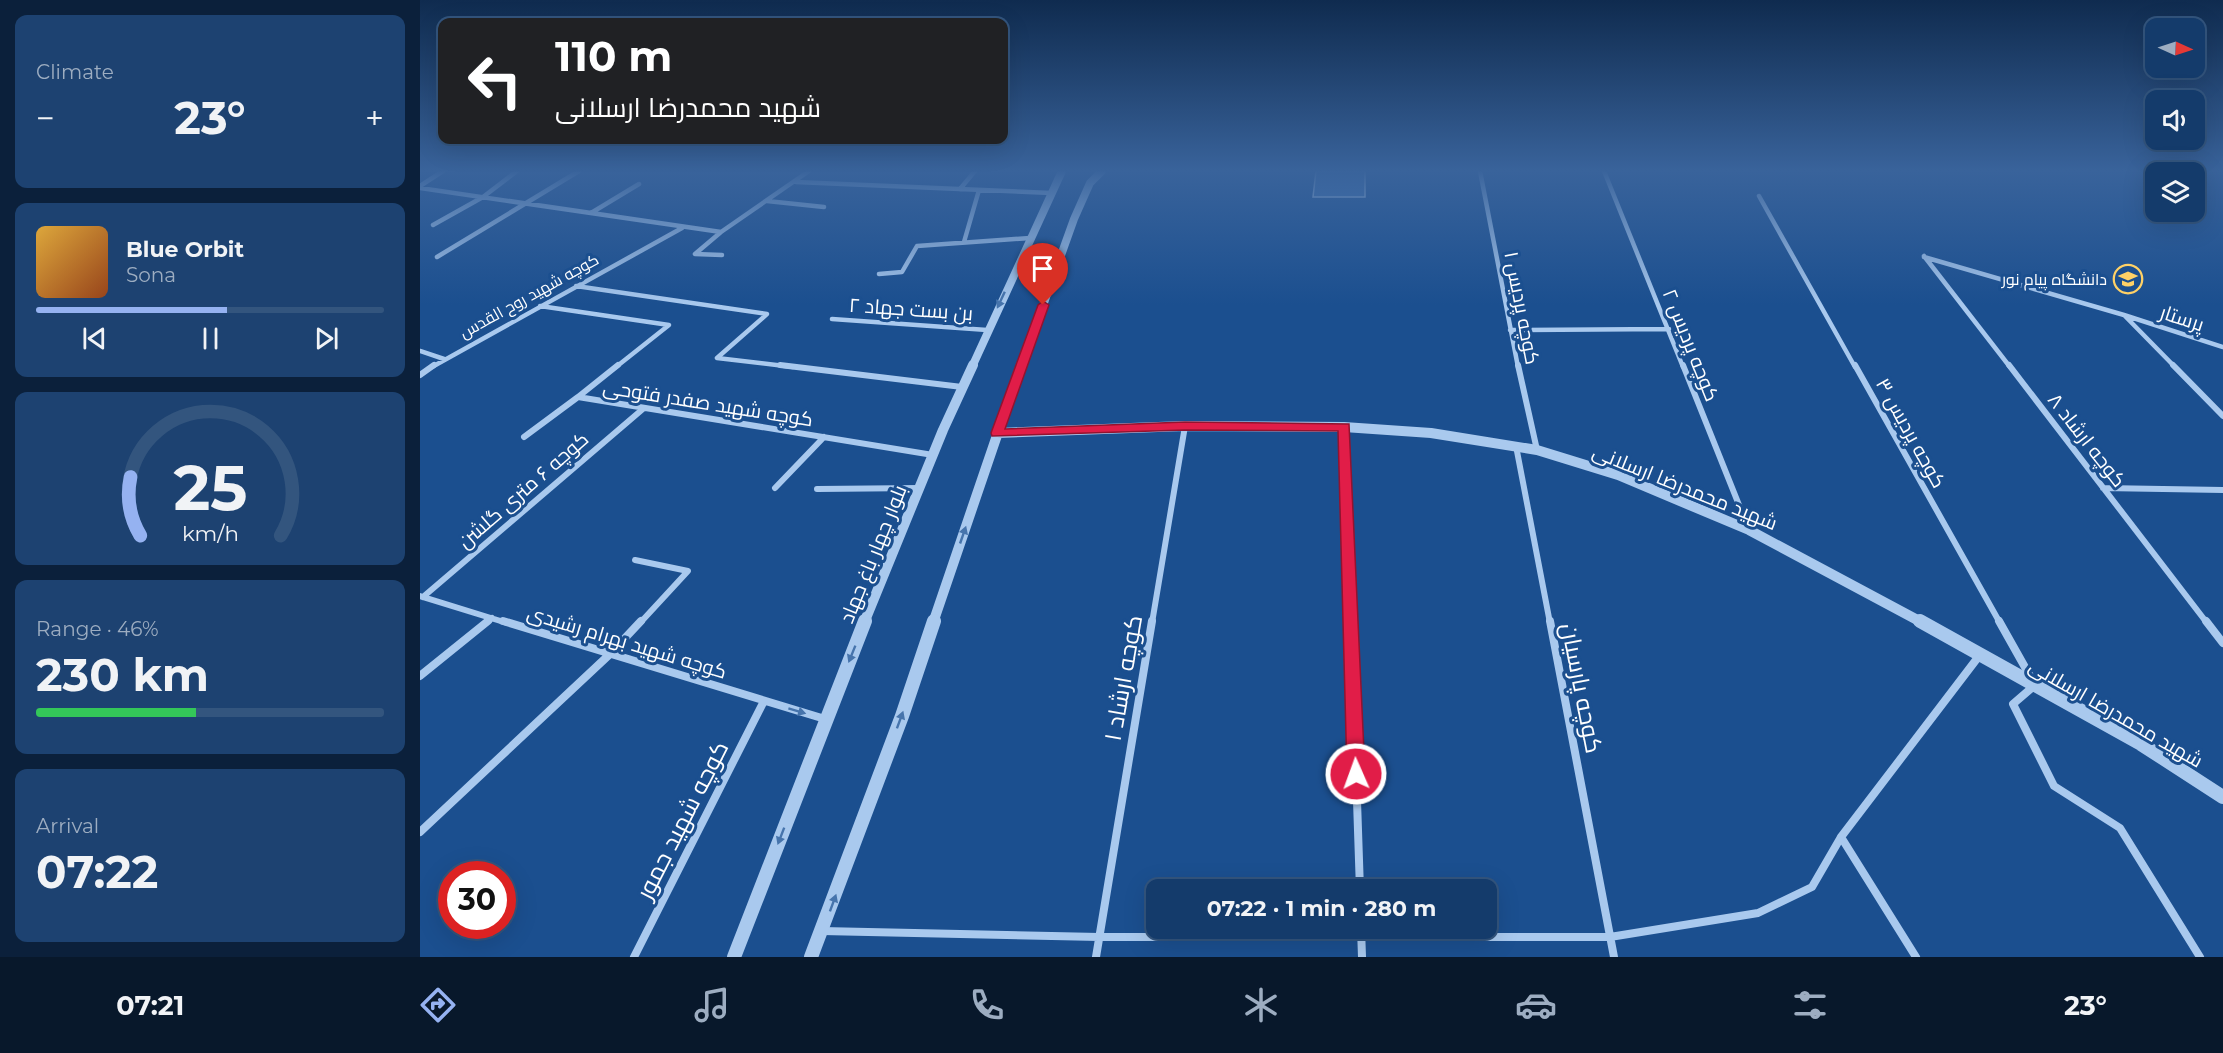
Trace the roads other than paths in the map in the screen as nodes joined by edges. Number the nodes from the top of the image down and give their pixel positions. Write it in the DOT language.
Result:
graph roads {
  1 [pos="450,216"];
  2 [pos="506,216"];
  3 [pos="607,216"];
  4 [pos="745,216"];
  5 [pos="972,216"];
  6 [pos="1041,216"];
  7 [pos="1075,216"];
  8 [pos="1488,216"];
  9 [pos="1622,216"];
  10 [pos="1770,216"];
  11 [pos="433,225"];
  12 [pos="682,227"];
  13 [pos="721,232"];
  14 [pos="1030,238"];
  15 [pos="964,242"];
  16 [pos="722,255"];
  17 [pos="437,256"];
  18 [pos="1924,256"];
  19 [pos="879,274"];
  20 [pos="576,286"];
  21 [pos="540,306"];
  22 [pos="2124,315"];
  23 [pos="832,319"];
  24 [pos="1669,329"];
  25 [pos="987,330"];
  26 [pos="1510,330"];
  27 [pos="2223,347"];
  28 [pos="420,351"];
  29 [pos="444,358"];
  30 [pos="420,375"];
  31 [pos="962,387"];
  32 [pos="578,397"];
  33 [pos="644,408"];
  34 [pos="2223,416"];
  35 [pos="1185,426"];
  36 [pos="1344,427"];
  37 [pos="997,433"];
  38 [pos="524,437"];
  39 [pos="824,437"];
  40 [pos="1516,446"];
  41 [pos="1538,450"];
  42 [pos="933,455"];
  43 [pos="775,488"];
  44 [pos="920,488"];
  45 [pos="2103,488"];
  46 [pos="818,489"];
  47 [pos="2223,490"];
  48 [pos="1749,530"];
  49 [pos="635,560"];
  50 [pos="422,596"];
  51 [pos="492,618"];
  52 [pos="2223,643"];
  53 [pos="610,654"];
  54 [pos="1979,656"];
  55 [pos="420,676"];
  56 [pos="2035,685"];
  57 [pos="764,701"];
  58 [pos="825,719"];
  59 [pos="2223,797"];
  60 [pos="420,832"];
  61 [pos="1841,837"];
  62 [pos="1360,879"];
  63 [pos="822,931"];
  64 [pos="1497,935"];
  65 [pos="1146,936"];
  66 [pos="1099,937"];
  67 [pos="1610,937"];
  68 [pos="1361,939"];
  69 [pos="634,957"];
  70 [pos="734,957"];
  71 [pos="811,957"];
  72 [pos="1096,957"];
  73 [pos="1362,957"];
  74 [pos="1614,957"];
  75 [pos="1916,957"];
  76 [pos="2200,957"];
  1 -- 11 [label="street"];
  2 -- 17 [label="street"];
  3 -- 12 [label="street"];
  4 -- 13 [label="street"];
  5 -- 15 [label="street"];
  6 -- 14 [label="street, بلوار چهار باغ جهاد"];
  7 -- 37 [label="street"];
  8 -- 26 [label="street, کوچه پردیس ۱"];
  9 -- 24 [label="street, کوچه پردیس ۲"];
  10 -- 56 [label="street, کوچه پردیس ۳"];
  12 -- 13 [label="street"];
  12 -- 20 [label="street, کوچه شهید روح القدس"];
  13 -- 16 [label="street"];
  14 -- 15 [label="street"];
  14 -- 25 [label="street, بلوار چهار باغ جهاد, one-way"];
  15 -- 19 [label="street"];
  18 -- 22 [label="street, پرستار"];
  18 -- 45 [label="street, کوچه ارشاد ۸"];
  20 -- 21 [label="street, کوچه شهید روح القدس"];
  20 -- 31 [label="street"];
  21 -- 29 [label="street, کوچه شهید روح القدس"];
  21 -- 32 [label="street, کوچه شهید صفدر فتوحی"];
  22 -- 27 [label="street, پرستار"];
  22 -- 34 [label="street"];
  23 -- 25 [label="street, بن بست جهاد ۲"];
  24 -- 26 [label="street"];
  24 -- 48 [label="street, کوچه پردیس ۲"];
  25 -- 31 [label="street, بلوار چهار باغ جهاد"];
  26 -- 41 [label="street, کوچه پردیس ۱"];
  28 -- 29 [label="street"];
  29 -- 30 [label="street, کوچه شهید روح القدس"];
  31 -- 42 [label="street, بلوار چهار باغ جهاد"];
  32 -- 33 [label="street, کوچه شهید صفدر فتوحی"];
  32 -- 38 [label="street"];
  33 -- 39 [label="street, کوچه شهید صفدر فتوحی"];
  33 -- 50 [label="street, کوچه ۶ متری گلشن"];
  35 -- 36 [label="street, شهید محمدرضا ارسلانی"];
  35 -- 37 [label="street, شهید محمدرضا ارسلانی"];
  35 -- 66 [label="street, کوچه ارشاد ۱"];
  36 -- 40 [label="street, شهید محمدرضا ارسلانی"];
  36 -- 62 [label="street"];
  63 -- 37 [label="street, one-way"];
  39 -- 42 [label="street, کوچه شهید صفدر فتوحی"];
  39 -- 43 [label="street"];
  40 -- 41 [label="street, شهید محمدرضا ارسلانی"];
  40 -- 67 [label="street, کوچه پارسیان"];
  41 -- 48 [label="street, شهید محمدرضا ارسلانی"];
  42 -- 44 [label="street, بلوار چهار باغ جهاد"];
  44 -- 46 [label="street"];
  44 -- 58 [label="street, بلوار چهار باغ جهاد, one-way"];
  45 -- 47 [label="street"];
  45 -- 52 [label="street, کوچه ارشاد ۸"];
  48 -- 54 [label="street, شهید محمدرضا ارسلانی"];
  49 -- 53 [label="street"];
  50 -- 51 [label="street, کوچه شهید بهرام رشیدی"];
  51 -- 53 [label="street, کوچه شهید بهرام رشیدی"];
  51 -- 55 [label="street"];
  53 -- 57 [label="street, کوچه شهید بهرام رشیدی"];
  53 -- 60 [label="street"];
  54 -- 56 [label="street, شهید محمدرضا ارسلانی"];
  54 -- 61 [label="street"];
  56 -- 59 [label="street, شهید محمدرضا ارسلانی"];
  56 -- 76 [label="street"];
  57 -- 58 [label="street, کوچه شهید بهرام رشیدی, one-way"];
  57 -- 69 [label="street, کوچه شهید جمور"];
  58 -- 70 [label="street, بلوار چهار باغ جهاد, one-way"];
  61 -- 67 [label="street"];
  61 -- 75 [label="street"];
  63 -- 66 [label="street"];
  63 -- 71 [label="street"];
  64 -- 67 [label="street"];
  65 -- 66 [label="street"];
  66 -- 72 [label="street, کوچه ارشاد ۱"];
  67 -- 74 [label="street, کوچه پارسیان"];
  68 -- 73 [label="street"];
}
